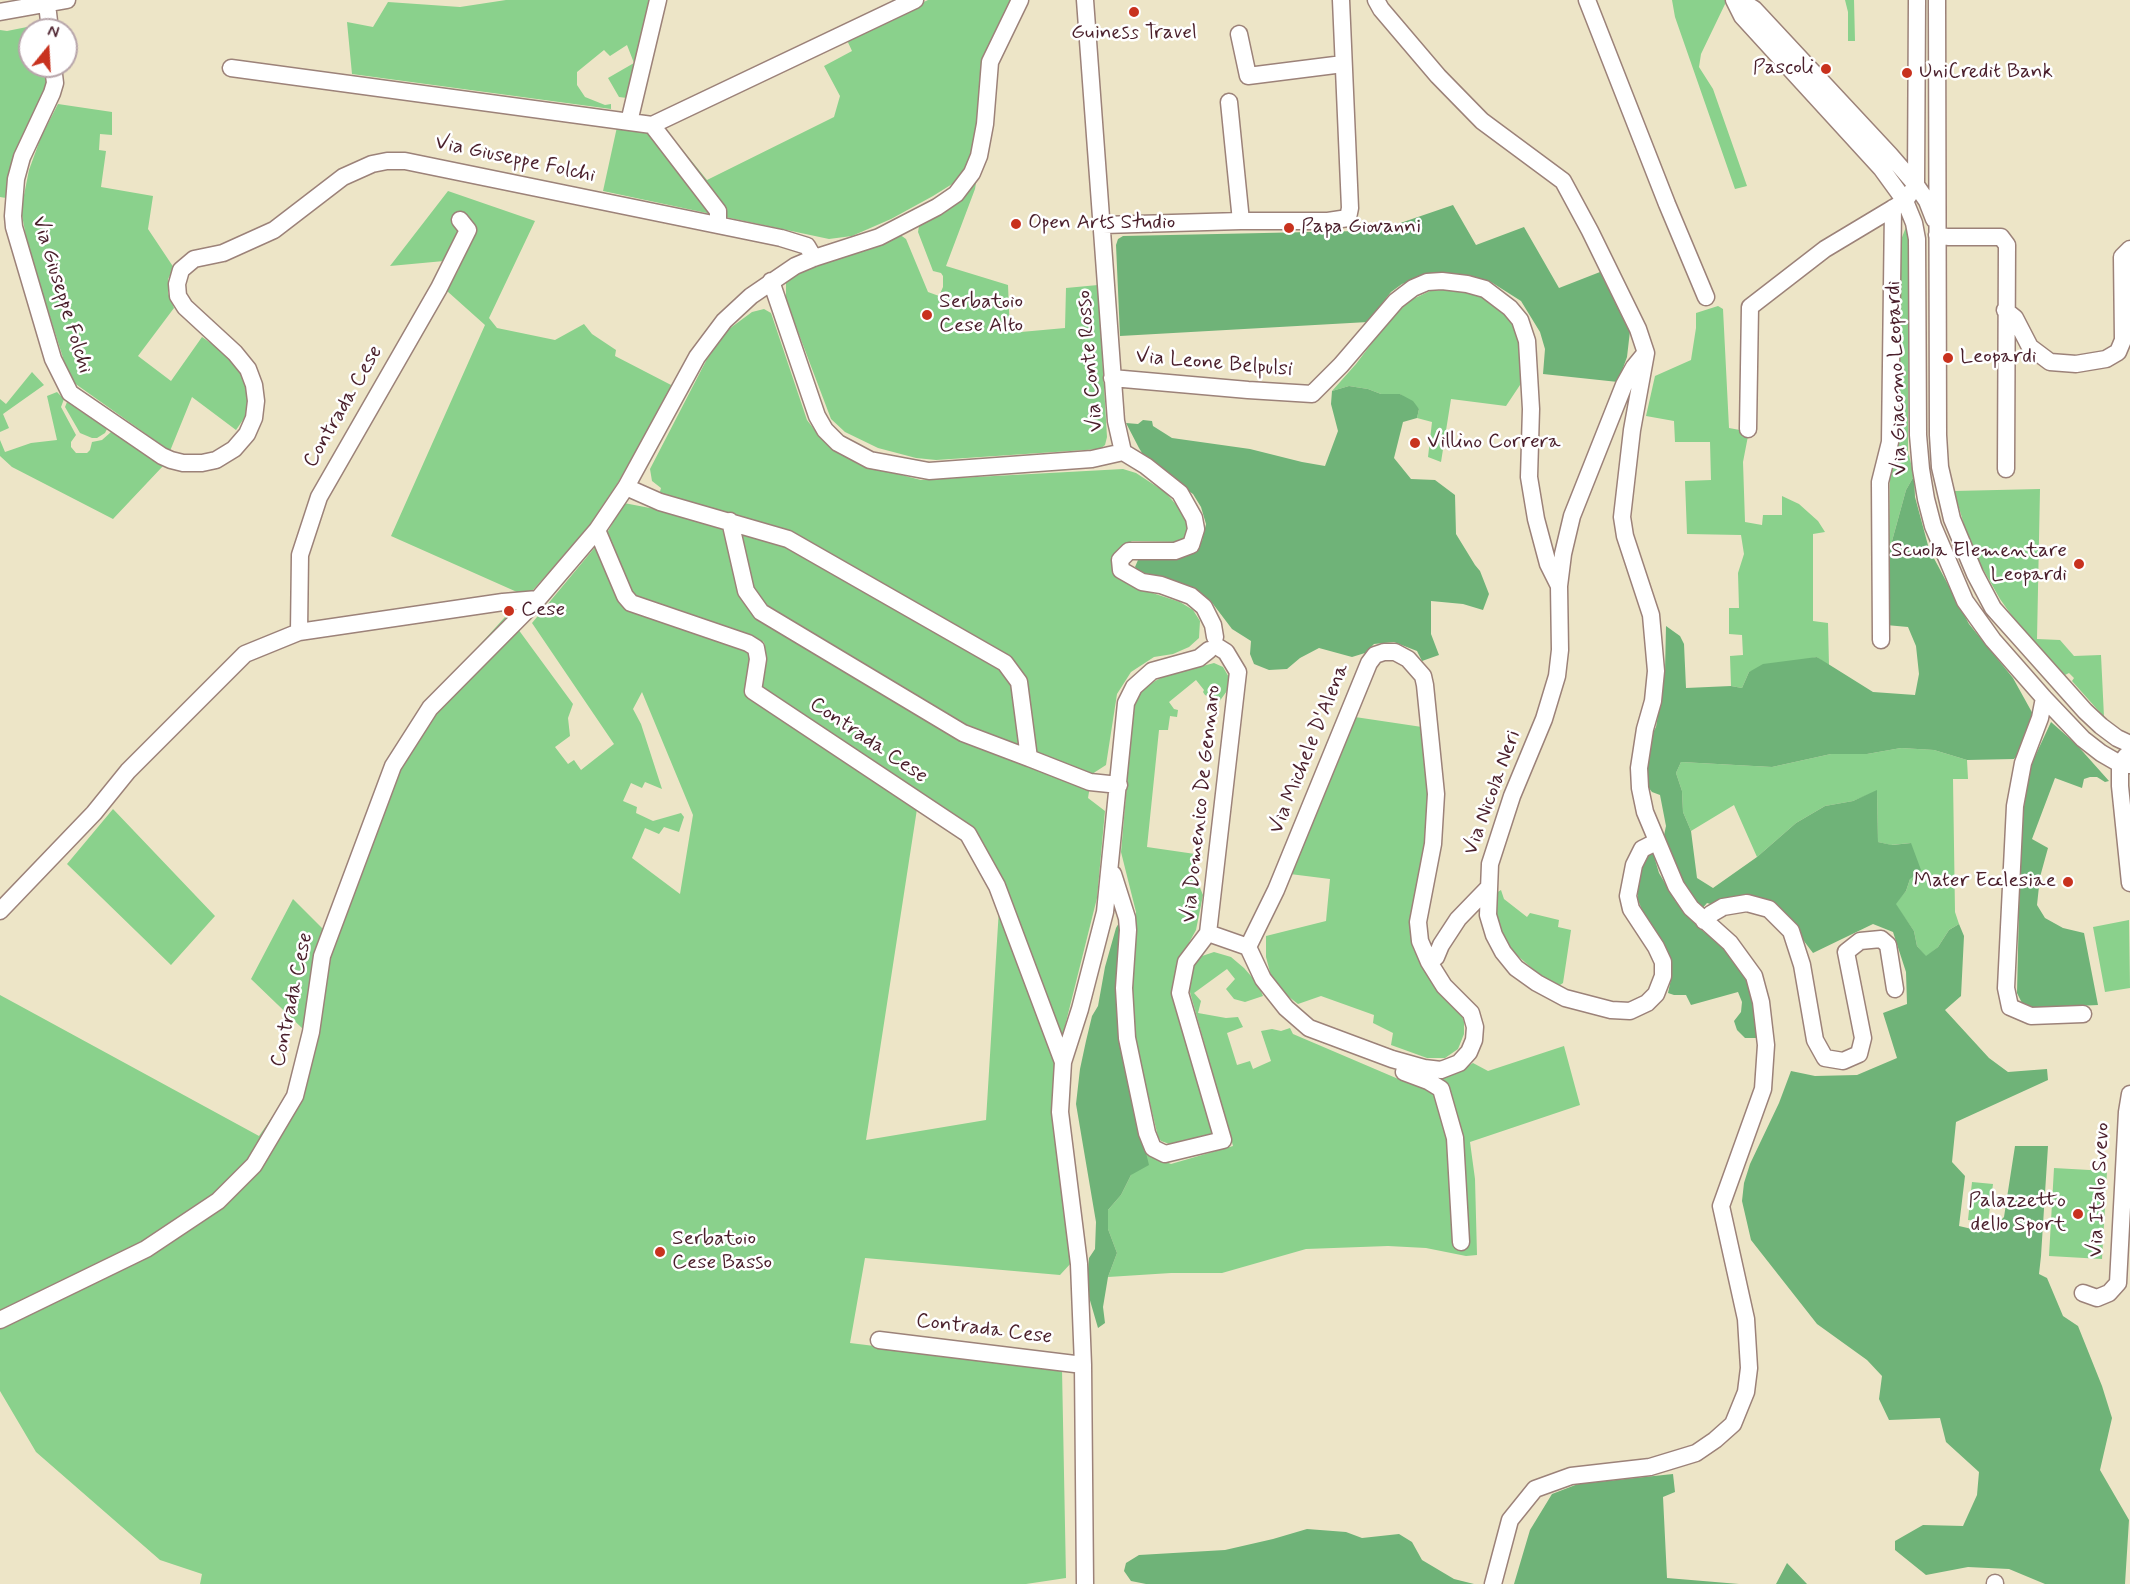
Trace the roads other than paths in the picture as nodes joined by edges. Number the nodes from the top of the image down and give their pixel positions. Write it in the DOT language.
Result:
graph roads {
  1 [pos="67,0"];
  2 [pos="658,0"];
  3 [pos="915,0"];
  4 [pos="1020,0"];
  5 [pos="1085,0"];
  6 [pos="1341,0"];
  7 [pos="1376,0"];
  8 [pos="1587,0"];
  9 [pos="1734,0"];
  10 [pos="1739,0"];
  11 [pos="1917,0"];
  12 [pos="1937,0"];
  13 [pos="47,4"];
  14 [pos="0,12"];
  15 [pos="49,18"];
  16 [pos="1239,34"];
  17 [pos="1343,64"];
  18 [pos="231,68"];
  19 [pos="54,78"];
  20 [pos="1229,102"];
  21 [pos="629,122"];
  22 [pos="652,125"];
  23 [pos="1916,185"];
  24 [pos="1899,204"];
  25 [pos="460,220"];
  26 [pos="1241,221"];
  27 [pos="6,224"];
  28 [pos="718,225"];
  29 [pos="1103,225"];
  30 [pos="1937,235"];
  31 [pos="2130,249"];
  32 [pos="814,258"];
  33 [pos="771,281"];
  34 [pos="1706,297"];
  35 [pos="2005,310"];
  36 [pos="1646,353"];
  37 [pos="1112,378"];
  38 [pos="1748,429"];
  39 [pos="1918,435"];
  40 [pos="1938,435"];
  41 [pos="1123,452"];
  42 [pos="2006,469"];
  43 [pos="626,487"];
  44 [pos="730,521"];
  45 [pos="597,530"];
  46 [pos="1559,586"];
  47 [pos="538,599"];
  48 [pos="2009,626"];
  49 [pos="299,632"];
  50 [pos="1881,640"];
  51 [pos="1993,640"];
  52 [pos="1214,644"];
  53 [pos="2044,698"];
  54 [pos="2085,711"];
  55 [pos="2070,725"];
  56 [pos="2130,744"];
  57 [pos="1029,758"];
  58 [pos="2127,760"];
  59 [pos="1119,785"];
  60 [pos="2126,814"];
  61 [pos="1656,842"];
  62 [pos="1111,868"];
  63 [pos="2130,883"];
  64 [pos="1488,888"];
  65 [pos="0,911"];
  66 [pos="1704,921"];
  67 [pos="1208,933"];
  68 [pos="1248,947"];
  69 [pos="1428,962"];
  70 [pos="1895,989"];
  71 [pos="2083,1014"];
  72 [pos="1392,1059"];
  73 [pos="1063,1062"];
  74 [pos="2130,1094"];
  75 [pos="1461,1242"];
  76 [pos="2083,1293"];
  77 [pos="0,1320"];
  78 [pos="879,1340"];
  79 [pos="1083,1365"];
  80 [pos="1085,1584"];
  81 [pos="1493,1584"];
  1 -- 13 [label="street"];
  2 -- 21 [label="street"];
  3 -- 22 [label="street"];
  4 -- 32 [label="street, Contrada Cese"];
  5 -- 29 [label="street, Via Conte Rosso"];
  6 -- 17 [label="street"];
  7 -- 36 [label="street"];
  8 -- 34 [label="street"];
  9 -- 24 [label="street"];
  10 -- 23 [label="street, Via Giacomo Leopardi"];
  11 -- 23 [label="street"];
  12 -- 30 [label="street, Via Giacomo Leopardi"];
  13 -- 14 [label="street"];
  13 -- 15 [label="street"];
  16 -- 17 [label="street"];
  17 -- 26 [label="street"];
  18 -- 21 [label="street"];
  19 -- 27 [label="street, Via Giuseppe Folchi"];
  20 -- 26 [label="street"];
  21 -- 22 [label="street"];
  22 -- 28 [label="street"];
  23 -- 24 [label="street"];
  23 -- 30 [label="street, Via Giacomo Leopardi"];
  24 -- 38 [label="street"];
  24 -- 39 [label="street, Via Giacomo Leopardi"];
  24 -- 50 [label="street, Via Giacomo Leopardi"];
  25 -- 49 [label="street, Contrada Cese"];
  26 -- 29 [label="street"];
  27 -- 28 [label="street, Via Giuseppe Folchi"];
  28 -- 32 [label="street, Via Giuseppe Folchi"];
  29 -- 37 [label="street, Via Conte Rosso"];
  30 -- 35 [label="street"];
  30 -- 40 [label="street, Via Giacomo Leopardi"];
  31 -- 35 [label="street"];
  32 -- 33 [label="street, Contrada Cese"];
  33 -- 41 [label="street"];
  33 -- 43 [label="street, Contrada Cese"];
  35 -- 42 [label="street"];
  36 -- 46 [label="street, Via Nicola Neri"];
  36 -- 61 [label="street"];
  37 -- 41 [label="street, Via Conte Rosso"];
  37 -- 46 [label="street, Via Leone Belpulsi"];
  39 -- 40 [label="street"];
  39 -- 51 [label="street, Via Giacomo Leopardi"];
  40 -- 48 [label="street, Via Giacomo Leopardi"];
  41 -- 52 [label="street, Via Conte Rosso"];
  43 -- 44 [label="street"];
  43 -- 45 [label="street, Contrada Cese"];
  44 -- 57 [label="street"];
  44 -- 57 [label="street"];
  45 -- 47 [label="street, Contrada Cese"];
  45 -- 73 [label="street, Contrada Cese"];
  46 -- 64 [label="street, Via Nicola Neri"];
  47 -- 49 [label="street"];
  47 -- 77 [label="street, Contrada Cese"];
  48 -- 51 [label="street"];
  48 -- 54 [label="street, Via Giacomo Leopardi"];
  49 -- 65 [label="street"];
  51 -- 53 [label="street, Via Giacomo Leopardi"];
  52 -- 59 [label="street"];
  52 -- 67 [label="street, Via Domenico De Gennaro"];
  53 -- 55 [label="street, Via Giacomo Leopardi"];
  53 -- 71 [label="street"];
  54 -- 55 [label="street"];
  54 -- 56 [label="street, Via Giacomo Leopardi"];
  55 -- 58 [label="street, Via Giacomo Leopardi"];
  57 -- 59 [label="street"];
  58 -- 60 [label="street"];
  59 -- 62 [label="street"];
  60 -- 63 [label="street"];
  61 -- 64 [label="street, Via Nicola Neri"];
  61 -- 66 [label="street"];
  62 -- 67 [label="street"];
  62 -- 73 [label="street"];
  64 -- 69 [label="street"];
  66 -- 70 [label="street"];
  66 -- 81 [label="street"];
  67 -- 68 [label="street, Via Domenico De Gennaro"];
  68 -- 69 [label="street, Via Michele D'Alena"];
  68 -- 72 [label="street"];
  69 -- 72 [label="street, Via Michele D'Alena"];
  72 -- 75 [label="street"];
  73 -- 79 [label="street"];
  74 -- 76 [label="street, Via Italo Svevo"];
  78 -- 79 [label="street, Contrada Cese"];
  79 -- 80 [label="street"];
}
